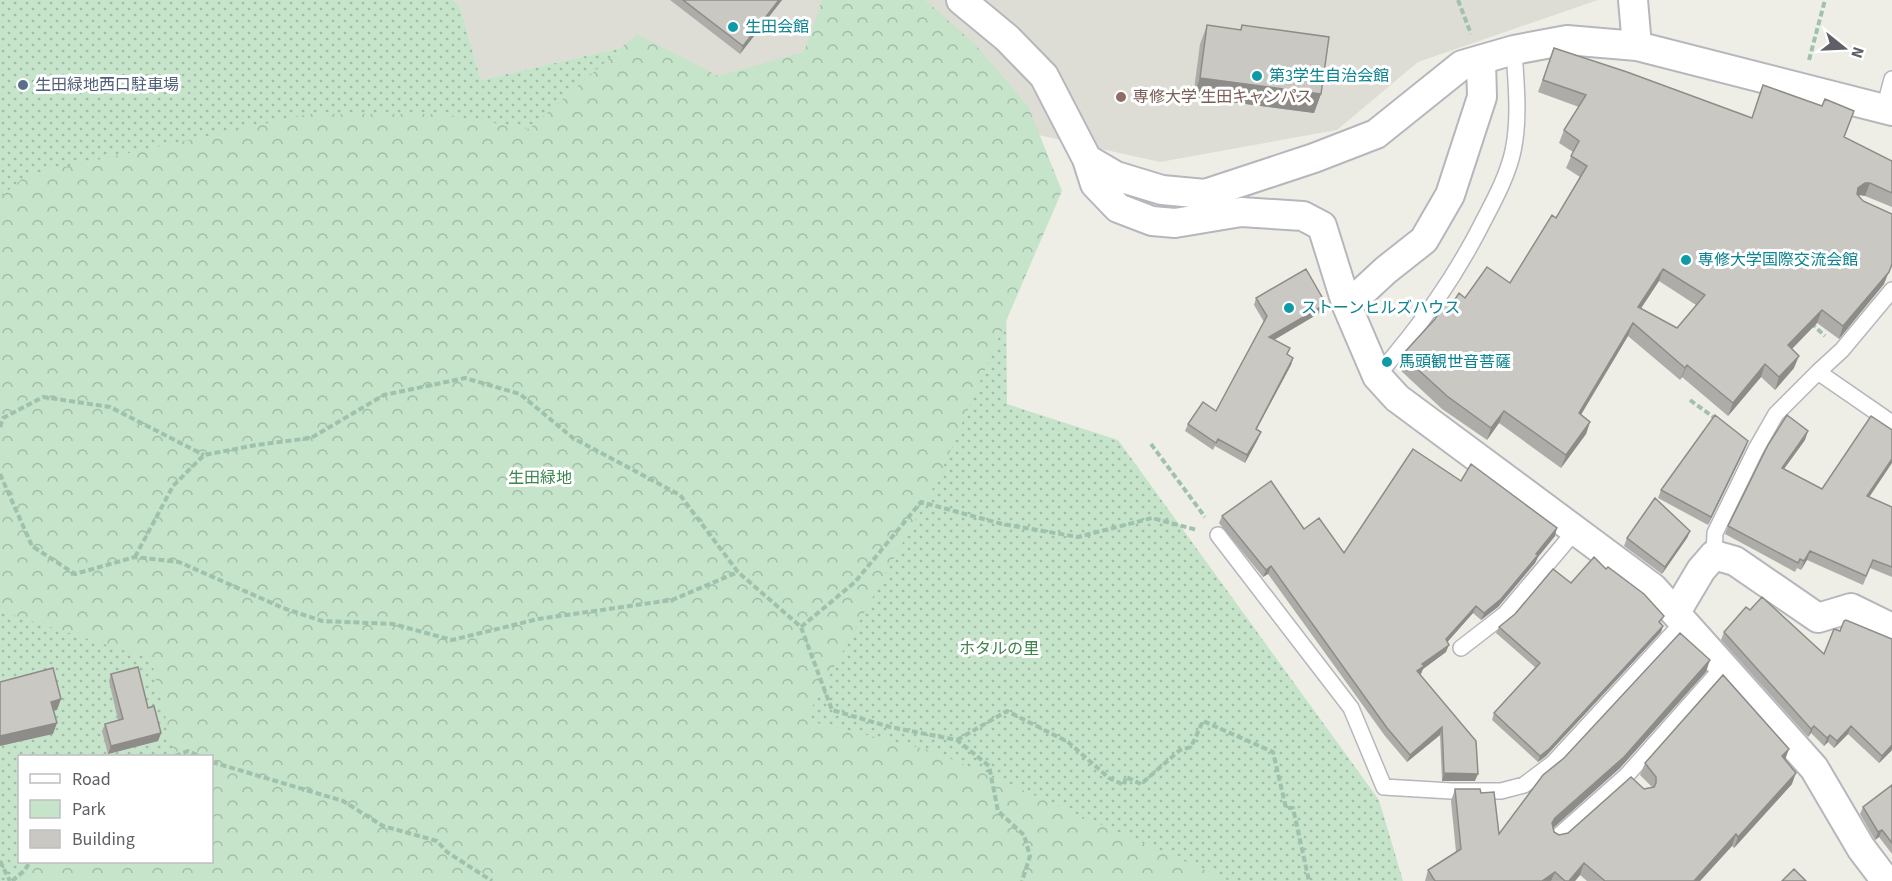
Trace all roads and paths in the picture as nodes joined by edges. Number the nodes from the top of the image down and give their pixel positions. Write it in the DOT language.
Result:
graph roads {
  1 [pos="961,0"];
  2 [pos="1633,0"];
  3 [pos="1825,0"];
  4 [pos="1637,46"];
  5 [pos="1514,50"];
  6 [pos="1481,60"];
  7 [pos="1892,80"];
  8 [pos="1801,88"];
  9 [pos="1888,110"];
  10 [pos="1088,159"];
  11 [pos="1892,290"];
  12 [pos="1347,306"];
  13 [pos="1807,320"];
  14 [pos="1842,350"];
  15 [pos="1818,372"];
  16 [pos="1377,376"];
  17 [pos="1690,400"];
  18 [pos="1718,421"];
  19 [pos="1892,423"];
  20 [pos="0,427"];
  21 [pos="1150,444"];
  22 [pos="204,455"];
  23 [pos="0,474"];
  24 [pos="1576,530"];
  25 [pos="1218,535"];
  26 [pos="1714,555"];
  27 [pos="135,557"];
  28 [pos="738,572"];
  29 [pos="1680,617"];
  30 [pos="801,627"];
  31 [pos="1892,628"];
  32 [pos="1461,648"];
  33 [pos="1723,667"];
  34 [pos="957,740"];
  35 [pos="178,755"];
  36 [pos="198,755"];
  37 [pos="213,762"];
  38 [pos="1557,837"];
  39 [pos="0,861"];
  40 [pos="29,863"];
  41 [pos="11,881"];
  42 [pos="492,881"];
  43 [pos="1022,881"];
  44 [pos="1309,881"];
  45 [pos="1886,881"];
  1 -- 10 [label="street"];
  2 -- 4 [label="street"];
  3 -- 8 [label="path"];
  4 -- 5 [label="street"];
  4 -- 8 [label="street"];
  5 -- 6 [label="street"];
  5 -- 16 [label="lane"];
  6 -- 10 [label="street"];
  6 -- 12 [label="street"];
  7 -- 9 [label="lane"];
  8 -- 9 [label="street"];
  10 -- 12 [label="street"];
  11 -- 14 [label="lane"];
  12 -- 16 [label="street"];
  13 -- 14 [label="path"];
  14 -- 15 [label="lane"];
  15 -- 19 [label="lane"];
  15 -- 26 [label="lane"];
  16 -- 24 [label="street"];
  17 -- 18 [label="path"];
  20 -- 22 [label="path"];
  21 -- 25 [label="path"];
  22 -- 27 [label="path"];
  22 -- 28 [label="path"];
  23 -- 27 [label="path"];
  24 -- 29 [label="street"];
  24 -- 32 [label="lane"];
  25 -- 29 [label="lane"];
  25 -- 30 [label="path"];
  26 -- 29 [label="street"];
  26 -- 31 [label="street"];
  27 -- 28 [label="path"];
  28 -- 30 [label="path"];
  29 -- 33 [label="street"];
  30 -- 34 [label="path"];
  33 -- 38 [label="lane"];
  33 -- 45 [label="street"];
  34 -- 43 [label="path"];
  34 -- 44 [label="path"];
  35 -- 36 [label="path"];
  37 -- 42 [label="path"];
  39 -- 41 [label="path"];
  40 -- 41 [label="path"];
}
